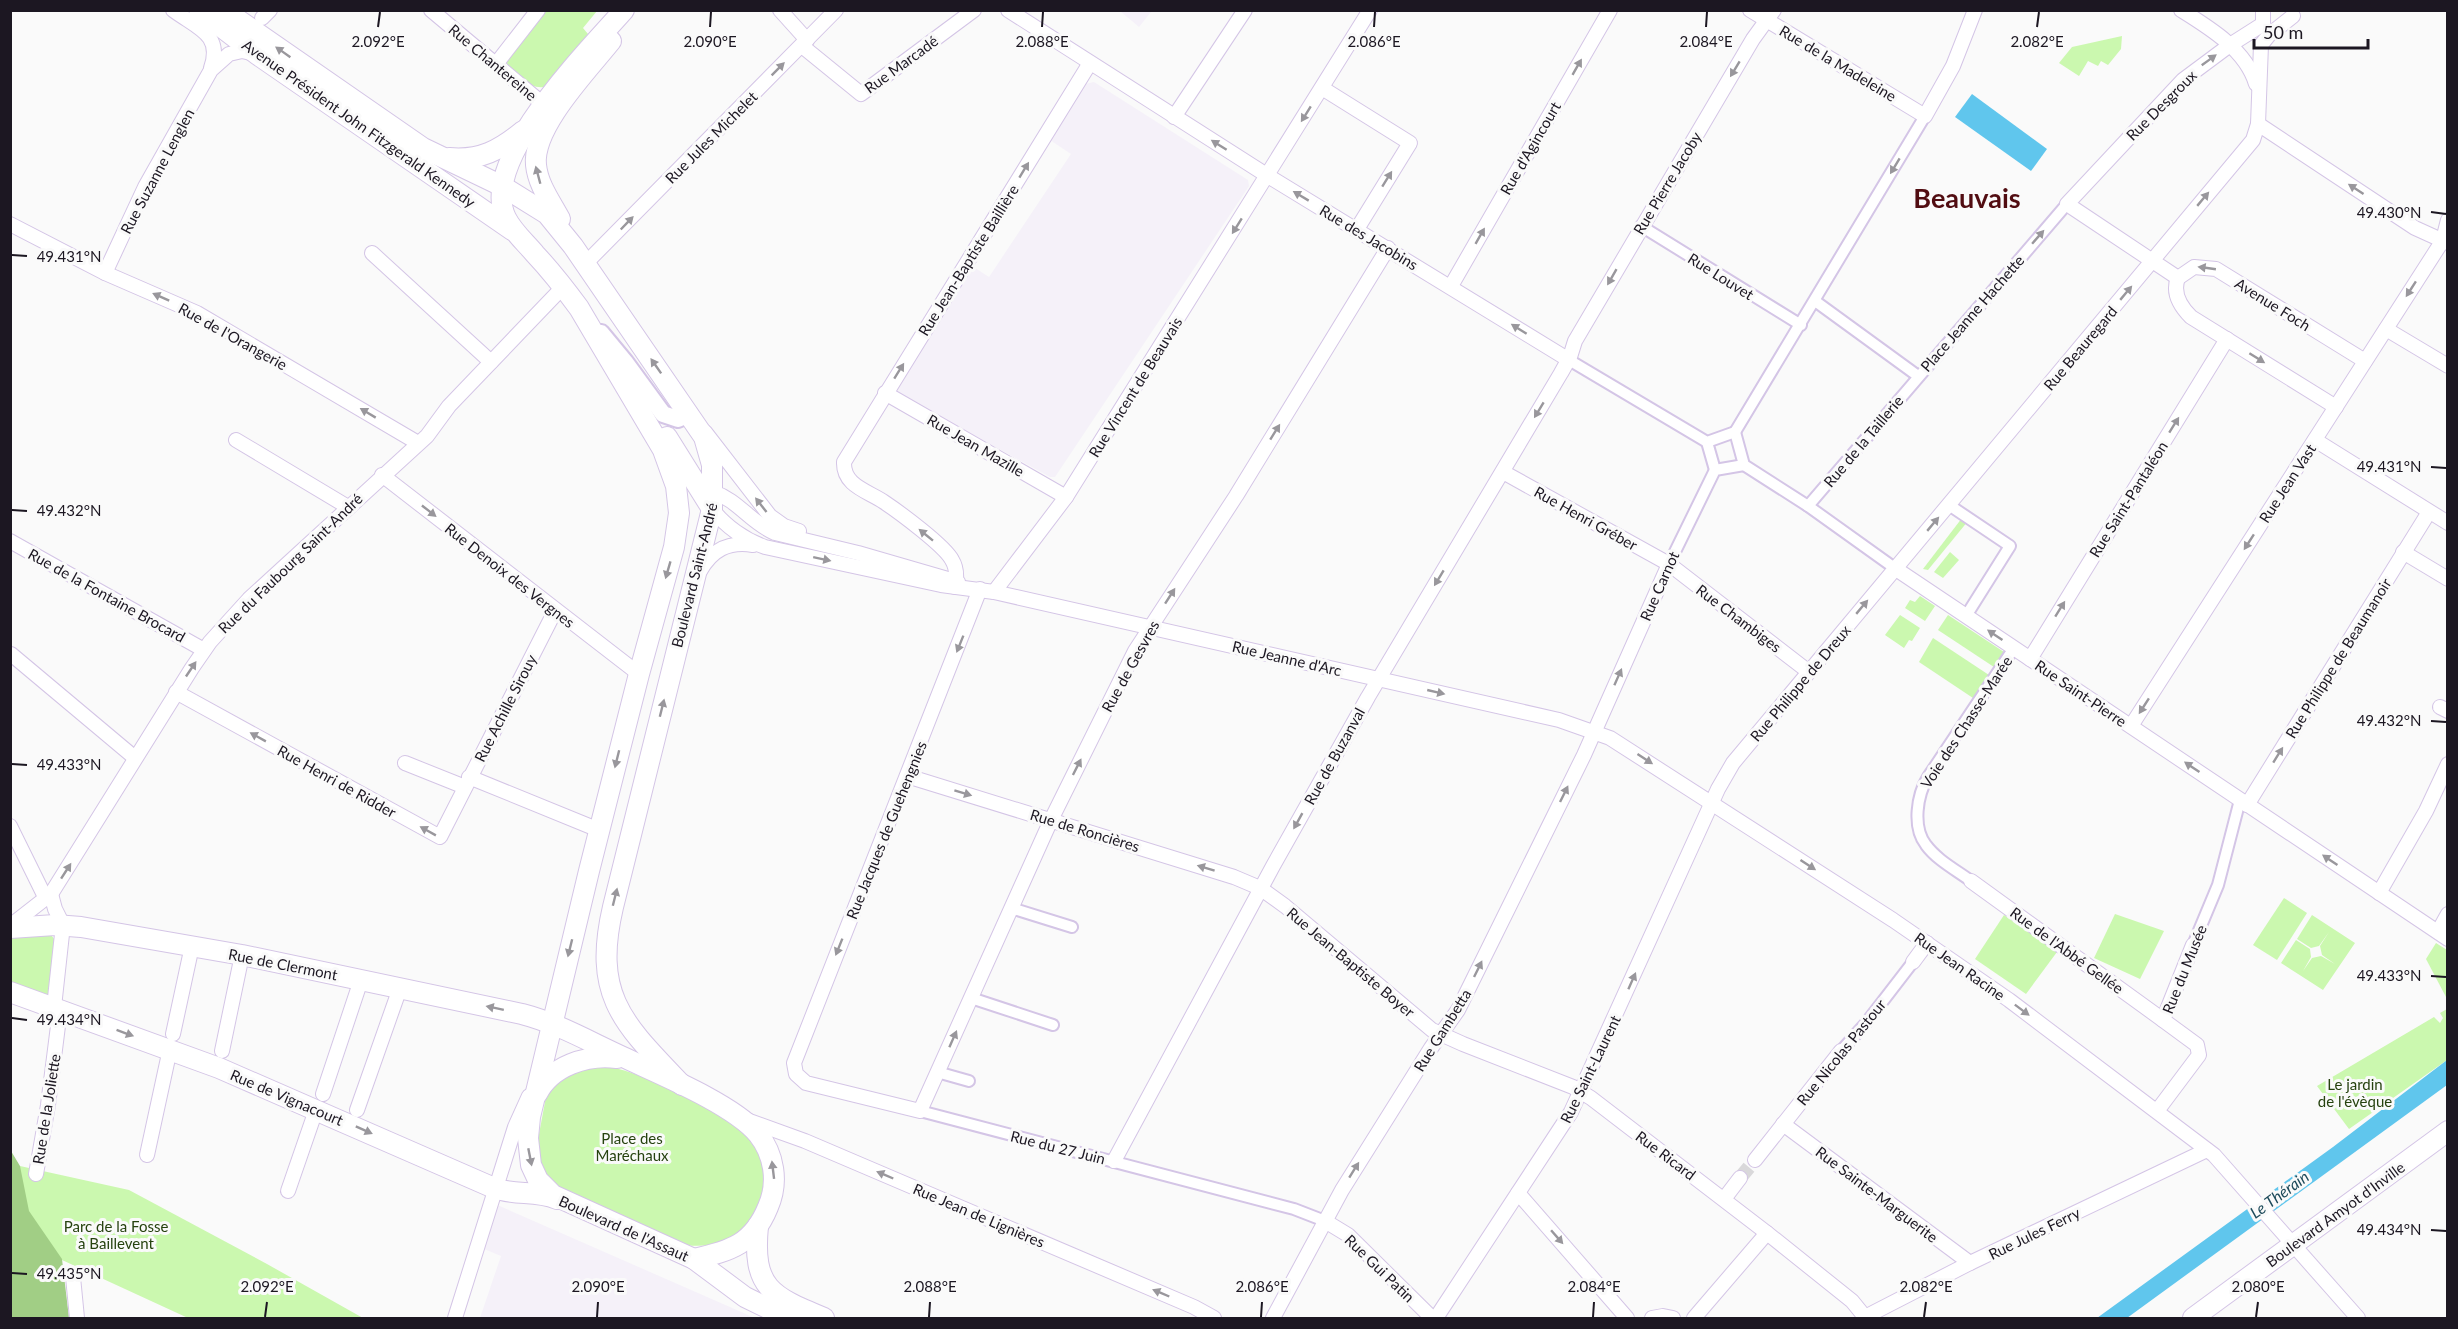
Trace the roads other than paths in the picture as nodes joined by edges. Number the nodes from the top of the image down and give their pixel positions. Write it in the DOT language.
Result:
graph roads {
  1 [pos="173,10"];
  2 [pos="199,10"];
  3 [pos="224,10"];
  4 [pos="431,10"];
  5 [pos="538,10"];
  6 [pos="624,10"];
  7 [pos="635,10"];
  8 [pos="780,10"];
  9 [pos="836,10"];
  10 [pos="974,10"];
  11 [pos="1008,10"];
  12 [pos="1245,10"];
  13 [pos="1370,10"];
  14 [pos="1610,10"];
  15 [pos="1750,10"];
  16 [pos="1975,10"];
  17 [pos="2181,10"];
  18 [pos="2297,13"];
  19 [pos="1770,15"];
  20 [pos="2263,17"];
  21 [pos="804,43"];
  22 [pos="2230,45"];
  23 [pos="258,55"];
  24 [pos="1090,63"];
  25 [pos="496,64"];
  26 [pos="211,70"];
  27 [pos="1322,88"];
  28 [pos="2258,95"];
  29 [pos="549,109"];
  30 [pos="1925,116"];
  31 [pos="1174,117"];
  32 [pos="2258,124"];
  33 [pos="530,126"];
  34 [pos="2122,144"];
  35 [pos="439,157"];
  36 [pos="1268,176"];
  37 [pos="502,186"];
  38 [pos="2067,204"];
  39 [pos="2448,220"];
  40 [pos="10,224"];
  41 [pos="1641,226"];
  42 [pos="1356,229"];
  43 [pos="519,235"];
  44 [pos="2445,242"];
  45 [pos="573,246"];
  46 [pos="1388,248"];
  47 [pos="372,253"];
  48 [pos="2153,261"];
  49 [pos="585,264"];
  50 [pos="105,273"];
  51 [pos="2178,278"];
  52 [pos="564,286"];
  53 [pos="1451,286"];
  54 [pos="1815,301"];
  55 [pos="579,308"];
  56 [pos="1801,325"];
  57 [pos="2386,328"];
  58 [pos="2227,339"];
  59 [pos="1569,360"];
  60 [pos="2365,361"];
  61 [pos="491,362"];
  62 [pos="2448,366"];
  63 [pos="618,373"];
  64 [pos="1917,376"];
  65 [pos="885,393"];
  66 [pos="2336,407"];
  67 [pos="689,414"];
  68 [pos="1736,432"];
  69 [pos="236,440"];
  70 [pos="2315,440"];
  71 [pos="1707,442"];
  72 [pos="418,443"];
  73 [pos="1744,465"];
  74 [pos="1715,470"];
  75 [pos="1503,472"];
  76 [pos="382,475"];
  77 [pos="708,497"];
  78 [pos="1066,497"];
  79 [pos="1949,505"];
  80 [pos="1808,506"];
  81 [pos="348,507"];
  82 [pos="2429,512"];
  83 [pos="679,513"];
  84 [pos="2448,523"];
  85 [pos="10,541"];
  86 [pos="765,547"];
  87 [pos="849,550"];
  88 [pos="2403,552"];
  89 [pos="1669,564"];
  90 [pos="1896,568"];
  91 [pos="2448,579"];
  92 [pos="956,584"];
  93 [pos="980,589"];
  94 [pos="994,592"];
  95 [pos="689,595"];
  96 [pos="555,611"];
  97 [pos="1966,616"];
  98 [pos="1150,627"];
  99 [pos="2014,648"];
  100 [pos="204,650"];
  101 [pos="11,654"];
  102 [pos="2030,659"];
  103 [pos="1809,672"];
  104 [pos="639,675"];
  105 [pos="1379,679"];
  106 [pos="176,692"];
  107 [pos="2131,726"];
  108 [pos="1594,731"];
  109 [pos="135,758"];
  110 [pos="405,763"];
  111 [pos="2448,764"];
  112 [pos="908,776"];
  113 [pos="467,782"];
  114 [pos="2244,802"];
  115 [pos="1712,803"];
  116 [pos="1051,820"];
  117 [pos="10,826"];
  118 [pos="599,830"];
  119 [pos="1971,881"];
  120 [pos="1260,888"];
  121 [pos="2379,893"];
  122 [pos="49,897"];
  123 [pos="1011,908"];
  124 [pos="2448,914"];
  125 [pos="63,925"];
  126 [pos="10,927"];
  127 [pos="1072,927"];
  128 [pos="2443,935"];
  129 [pos="1927,943"];
  130 [pos="2193,945"];
  131 [pos="192,946"];
  132 [pos="242,956"];
  133 [pos="1913,962"];
  134 [pos="361,980"];
  135 [pos="399,988"];
  136 [pos="10,992"];
  137 [pos="971,998"];
  138 [pos="57,1009"];
  139 [pos="2163,1020"];
  140 [pos="551,1024"];
  141 [pos="1053,1025"];
  142 [pos="1442,1035"];
  143 [pos="171,1041"];
  144 [pos="222,1051"];
  145 [pos="1840,1051"];
  146 [pos="628,1060"];
  147 [pos="795,1072"];
  148 [pos="938,1072"];
  149 [pos="538,1079"];
  150 [pos="969,1081"];
  151 [pos="682,1085"];
  152 [pos="1581,1092"];
  153 [pos="320,1102"];
  154 [pos="532,1105"];
  155 [pos="357,1110"];
  156 [pos="920,1111"];
  157 [pos="2157,1111"];
  158 [pos="741,1118"];
  159 [pos="1783,1124"];
  160 [pos="2446,1133"];
  161 [pos="2207,1150"];
  162 [pos="147,1155"];
  163 [pos="1755,1160"];
  164 [pos="1114,1161"];
  165 [pos="36,1173"];
  166 [pos="1740,1178"];
  167 [pos="494,1188"];
  168 [pos="288,1191"];
  169 [pos="1518,1193"];
  170 [pos="1724,1199"];
  171 [pos="562,1201"];
  172 [pos="1325,1221"];
  173 [pos="758,1226"];
  174 [pos="1767,1233"];
  175 [pos="2293,1244"];
  176 [pos="694,1259"];
  177 [pos="1970,1263"];
  178 [pos="73,1277"];
  179 [pos="786,1310"];
  180 [pos="76,1318"];
  181 [pos="455,1318"];
  182 [pos="824,1318"];
  183 [pos="1214,1318"];
  184 [pos="1273,1318"];
  185 [pos="1432,1318"];
  186 [pos="1436,1318"];
  187 [pos="1627,1318"];
  188 [pos="1652,1318"];
  189 [pos="1673,1318"];
  190 [pos="1694,1318"];
  191 [pos="1864,1318"];
  192 [pos="2193,1318"];
  193 [pos="2358,1318"];
  1 -- 26 [label="street, Rue Suzanne Lenglen"];
  2 -- 23 [label="main road, Avenue Président John Fitzgerald Kennedy"];
  35 -- 3 [label="main road, Avenue Président John Fitzgerald Kennedy, one-way"];
  4 -- 25 [label="street, Rue Chantereine"];
  5 -- 25 [label="street"];
  6 -- 29 [label="main road"];
  7 -- 29 [label="main road"];
  8 -- 21 [label="street, Rue Marcadé"];
  9 -- 21 [label="street, Rue Jules Michelet"];
  10 -- 21 [label="street, Rue Marcadé"];
  11 -- 24 [label="street, Rue des Jacobins"];
  12 -- 31 [label="street"];
  13 -- 27 [label="street, Rue Vincent de Beauvais"];
  53 -- 14 [label="street, Rue d'Agincourt, one-way"];
  15 -- 19 [label="street, Rue de la Madeleine"];
  16 -- 30 [label="street"];
  17 -- 22 [label="street"];
  18 -- 22 [label="street, Rue Desgroux"];
  18 -- 28 [label="street"];
  19 -- 30 [label="street, Rue de la Madeleine"];
  19 -- 41 [label="street, Rue Pierre Jacoby, one-way"];
  20 -- 22 [label="street, Rue Desgroux"];
  49 -- 21 [label="street, Rue Jules Michelet, one-way"];
  22 -- 28 [label="street"];
  34 -- 22 [label="street, Rue Desgroux, one-way"];
  23 -- 26 [label="street, Rue Suzanne Lenglen"];
  23 -- 43 [label="main road, Avenue Président John Fitzgerald Kennedy"];
  24 -- 31 [label="street, Rue des Jacobins"];
  65 -- 24 [label="street, Rue Jean-Baptiste Baillière, one-way"];
  25 -- 29 [label="street, Rue Chantereine"];
  26 -- 50 [label="street, Rue Suzanne Lenglen"];
  27 -- 36 [label="street, Rue Vincent de Beauvais, one-way"];
  42 -- 27 [label="street, one-way"];
  28 -- 32 [label="street"];
  29 -- 33 [label="main road"];
  45 -- 29 [label="main road, one-way"];
  30 -- 54 [label="street, one-way"];
  36 -- 31 [label="street, Rue des Jacobins, one-way"];
  44 -- 32 [label="street, one-way"];
  48 -- 32 [label="street, Rue Beauregard, one-way"];
  33 -- 35 [label="main road"];
  33 -- 37 [label="main road"];
  34 -- 38 [label="street, Place Jeanne Hachette"];
  35 -- 37 [label="main road, Avenue Président John Fitzgerald Kennedy"];
  42 -- 36 [label="street, Rue des Jacobins, one-way"];
  36 -- 78 [label="street, Rue Vincent de Beauvais, one-way"];
  37 -- 43 [label="main road"];
  37 -- 45 [label="main road, Boulevard Saint-André"];
  38 -- 48 [label="street"];
  64 -- 38 [label="street, Place Jeanne Hachette, one-way"];
  39 -- 44 [label="street, Rue Jean Vast"];
  40 -- 50 [label="street, Rue de l'Orangerie"];
  41 -- 56 [label="street, Rue Louvet"];
  41 -- 59 [label="street, Rue Pierre Jacoby, one-way"];
  42 -- 46 [label="street, Rue des Jacobins"];
  43 -- 52 [label="main road, Boulevard Saint-André"];
  44 -- 57 [label="street, Rue Jean Vast, one-way"];
  45 -- 49 [label="main road, Boulevard Saint-André"];
  46 -- 53 [label="street, Rue des Jacobins"];
  98 -- 46 [label="street, Rue de Gesvres, one-way"];
  47 -- 61 [label="street"];
  48 -- 51 [label="street"];
  79 -- 48 [label="street, Rue Beauregard, one-way"];
  49 -- 52 [label="main road"];
  67 -- 49 [label="main road, Boulevard Saint-André, one-way"];
  72 -- 50 [label="street, Rue de l'Orangerie, one-way"];
  51 -- 58 [label="street"];
  60 -- 51 [label="street, Avenue Foch, one-way"];
  52 -- 55 [label="main road, Boulevard Saint-André"];
  52 -- 61 [label="street, Rue du Faubourg Saint-André"];
  59 -- 53 [label="street, Rue des Jacobins, one-way"];
  54 -- 56 [label="street"];
  54 -- 64 [label="street, Place Jeanne Hachette"];
  55 -- 63 [label="main road, Boulevard Saint-André"];
  55 -- 67 [label="street"];
  56 -- 68 [label="street"];
  57 -- 60 [label="street, Rue Jean Vast"];
  57 -- 62 [label="street"];
  58 -- 66 [label="street, one-way"];
  102 -- 58 [label="street, Rue Saint-Pantaléon, one-way"];
  59 -- 71 [label="street, Rue des Jacobins"];
  59 -- 75 [label="street, Rue de Buzanval, one-way"];
  60 -- 66 [label="street, Rue Jean Vast"];
  61 -- 72 [label="street, Rue du Faubourg Saint-André"];
  63 -- 77 [label="main road"];
  63 -- 83 [label="main road, Boulevard Saint-André"];
  64 -- 80 [label="street, Rue de la Taillerie"];
  65 -- 78 [label="street, Rue Jean Mazille"];
  92 -- 65 [label="street, Rue Jean-Baptiste Baillière, one-way"];
  66 -- 70 [label="street, Rue Jean Vast"];
  67 -- 77 [label="main road, Boulevard Saint-André"];
  87 -- 67 [label="street, one-way"];
  68 -- 71 [label="street"];
  68 -- 73 [label="street"];
  69 -- 81 [label="street"];
  70 -- 82 [label="street"];
  70 -- 107 [label="street, Rue Jean Vast, one-way"];
  71 -- 74 [label="street"];
  72 -- 76 [label="street, Rue du Faubourg Saint-André"];
  73 -- 74 [label="street"];
  73 -- 80 [label="street, Rue Saint-Pierre"];
  74 -- 89 [label="street, Rue Carnot"];
  75 -- 89 [label="street, Rue Henri Gréber"];
  75 -- 105 [label="street, Rue de Buzanval, one-way"];
  76 -- 81 [label="street, Rue du Faubourg Saint-André"];
  76 -- 96 [label="street, Rue Denoix des Vergnes, one-way"];
  77 -- 83 [label="main road"];
  77 -- 86 [label="street, Rue Jeanne d'Arc"];
  77 -- 87 [label="street, Rue Jeanne d'Arc"];
  77 -- 95 [label="main road, Boulevard Saint-André"];
  78 -- 94 [label="street, Rue Vincent de Beauvais"];
  90 -- 79 [label="street, Rue Beauregard, one-way"];
  79 -- 97 [label="street"];
  80 -- 90 [label="street, Rue Saint-Pierre"];
  81 -- 100 [label="street, Rue du Faubourg Saint-André"];
  82 -- 84 [label="street"];
  82 -- 88 [label="street, Rue Philippe de Beaumanoir"];
  83 -- 104 [label="main road, Boulevard Saint-André, one-way"];
  85 -- 100 [label="street, Rue de la Fontaine Brocard"];
  86 -- 92 [label="street, Rue Jeanne d'Arc, one-way"];
  86 -- 95 [label="street"];
  87 -- 92 [label="street, Rue Jeanne d'Arc"];
  88 -- 91 [label="street"];
  114 -- 88 [label="street, Rue Philippe de Beaumanoir, one-way"];
  89 -- 103 [label="street, Rue Chambiges"];
  108 -- 89 [label="street, Rue Carnot, one-way"];
  90 -- 97 [label="street, Rue Saint-Pierre"];
  103 -- 90 [label="street, Rue Philippe de Dreux, one-way"];
  92 -- 93 [label="street, Rue Jeanne d'Arc"];
  93 -- 94 [label="street, Rue Jeanne d'Arc"];
  93 -- 112 [label="street, Rue Jacques de Guehengnies, one-way"];
  94 -- 98 [label="street, Rue Jeanne d'Arc"];
  151 -- 95 [label="main road, Boulevard Saint-André, one-way"];
  96 -- 104 [label="street, Rue Denoix des Vergnes"];
  96 -- 113 [label="street, Rue Achille Sirouy"];
  99 -- 97 [label="street, Rue Saint-Pierre, one-way"];
  98 -- 105 [label="street, Rue Jeanne d'Arc"];
  116 -- 98 [label="street, Rue de Gesvres, one-way"];
  99 -- 102 [label="street, Rue Saint-Pierre"];
  99 -- 119 [label="street, Voie des Chasse-Marée"];
  106 -- 100 [label="street, Rue du Faubourg Saint-André, one-way"];
  101 -- 109 [label="street"];
  102 -- 107 [label="street, Rue Saint-Pierre"];
  103 -- 115 [label="street, Rue Philippe de Dreux"];
  104 -- 118 [label="main road, Boulevard Saint-André, one-way"];
  105 -- 108 [label="street, Rue Jeanne d'Arc, one-way"];
  105 -- 120 [label="street, Rue de Buzanval, one-way"];
  106 -- 109 [label="street, Rue du Faubourg Saint-André"];
  113 -- 106 [label="street, Rue Henri de Ridder, one-way"];
  114 -- 107 [label="street, Rue Saint-Pierre, one-way"];
  108 -- 115 [label="street, Rue Jean Racine, one-way"];
  142 -- 108 [label="street, Rue Gambetta, one-way"];
  122 -- 109 [label="street, Rue du Faubourg Saint-André, one-way"];
  110 -- 113 [label="street"];
  111 -- 121 [label="street"];
  112 -- 116 [label="street, Rue de Roncières, one-way"];
  112 -- 147 [label="street, Rue Jacques de Guehengnies, one-way"];
  113 -- 118 [label="street, Rue Achille Sirouy"];
  121 -- 114 [label="street, Rue Saint-Pierre, one-way"];
  114 -- 130 [label="street, Rue du Musée"];
  115 -- 129 [label="street, Rue Jean Racine, one-way"];
  152 -- 115 [label="street, Rue Saint-Laurent, one-way"];
  120 -- 116 [label="street, Rue de Roncières, one-way"];
  116 -- 123 [label="street, Rue de Gesvres"];
  117 -- 122 [label="street"];
  118 -- 140 [label="main road, Boulevard Saint-André, one-way"];
  119 -- 139 [label="street, Rue de l'Abbé Gellée"];
  120 -- 142 [label="street, Rue Jean-Baptiste Boyer"];
  120 -- 164 [label="street, Rue de Buzanval"];
  121 -- 128 [label="street, Rue Saint-Pierre"];
  122 -- 125 [label="street"];
  122 -- 126 [label="street, Rue du Faubourg Saint-André"];
  123 -- 127 [label="street"];
  123 -- 137 [label="street, Rue de Gesvres"];
  124 -- 128 [label="street"];
  125 -- 126 [label="main road, Rue de Clermont"];
  125 -- 131 [label="main road, Rue de Clermont"];
  125 -- 138 [label="street, Rue de la Joliette"];
  129 -- 133 [label="street, Rue Nicolas Pastour"];
  129 -- 157 [label="street, Rue Jean Racine, one-way"];
  130 -- 139 [label="street, Rue du Musée"];
  131 -- 132 [label="main road, Rue de Clermont"];
  131 -- 143 [label="street"];
  132 -- 134 [label="main road, Rue de Clermont"];
  132 -- 144 [label="street"];
  133 -- 145 [label="street, Rue Nicolas Pastour"];
  134 -- 135 [label="main road, Rue de Clermont"];
  134 -- 153 [label="street"];
  140 -- 135 [label="main road, Rue de Clermont, one-way"];
  135 -- 155 [label="street"];
  136 -- 138 [label="main road, Rue de Vignacourt"];
  137 -- 141 [label="street"];
  148 -- 137 [label="street, Rue de Gesvres, one-way"];
  138 -- 143 [label="main road, Rue de Vignacourt, one-way"];
  138 -- 165 [label="street, Rue de la Joliette"];
  139 -- 157 [label="street, Rue du Musée"];
  140 -- 146 [label="main road, Rue de Clermont"];
  140 -- 149 [label="main road, Boulevard de l'Assaut"];
  142 -- 152 [label="street, Rue Ricard"];
  172 -- 142 [label="street, Rue Gambetta, one-way"];
  143 -- 153 [label="main road, Rue de Vignacourt"];
  143 -- 162 [label="street"];
  145 -- 159 [label="street, Rue Nicolas Pastour"];
  146 -- 151 [label="main road, Rue de Clermont"];
  146 -- 154 [label="main road"];
  147 -- 156 [label="street, Rue du 27 Juin"];
  148 -- 150 [label="street"];
  148 -- 156 [label="street, Rue de Gesvres"];
  149 -- 154 [label="main road, Boulevard de l'Assaut"];
  149 -- 167 [label="street"];
  151 -- 158 [label="main road"];
  152 -- 169 [label="street, Rue Saint-Laurent"];
  152 -- 170 [label="street, Rue Ricard"];
  153 -- 167 [label="main road, Rue de Vignacourt, one-way"];
  153 -- 168 [label="street"];
  154 -- 171 [label="main road, Boulevard de l'Assaut, one-way"];
  156 -- 164 [label="street, Rue du 27 Juin"];
  157 -- 161 [label="street, Rue Jean Racine"];
  173 -- 158 [label="main road, one-way"];
  183 -- 158 [label="street, Rue Jean de Lignières, one-way"];
  159 -- 163 [label="street, Rue Nicolas Pastour"];
  159 -- 177 [label="street, Rue Sainte-Marguerite"];
  160 -- 175 [label="main road, Boulevard Amyot d'Inville"];
  161 -- 175 [label="street, Rue Jean Racine"];
  161 -- 177 [label="street, Rue Jules Ferry"];
  164 -- 172 [label="street, Rue du 27 Juin"];
  166 -- 170 [label="street"];
  167 -- 171 [label="main road, Rue de Vignacourt"];
  167 -- 181 [label="street"];
  169 -- 186 [label="street, Rue Saint-Laurent"];
  169 -- 187 [label="street, one-way"];
  170 -- 174 [label="street, Rue Ricard"];
  171 -- 176 [label="main road, Boulevard de l'Assaut"];
  172 -- 184 [label="street, Rue Gambetta"];
  172 -- 185 [label="street, Rue Gui Patin"];
  173 -- 176 [label="main road"];
  173 -- 179 [label="main road"];
  174 -- 190 [label="street"];
  174 -- 191 [label="street, Rue Ricard"];
  175 -- 192 [label="main road, Boulevard Amyot d'Inville"];
  175 -- 193 [label="street, Rue Jean Racine"];
  176 -- 179 [label="main road, Boulevard de l'Assaut"];
  177 -- 191 [label="street, Rue Jules Ferry"];
  178 -- 180 [label="street"];
  179 -- 182 [label="main road, Boulevard de l'Assaut"];
  188 -- 189 [label="street"];
}
